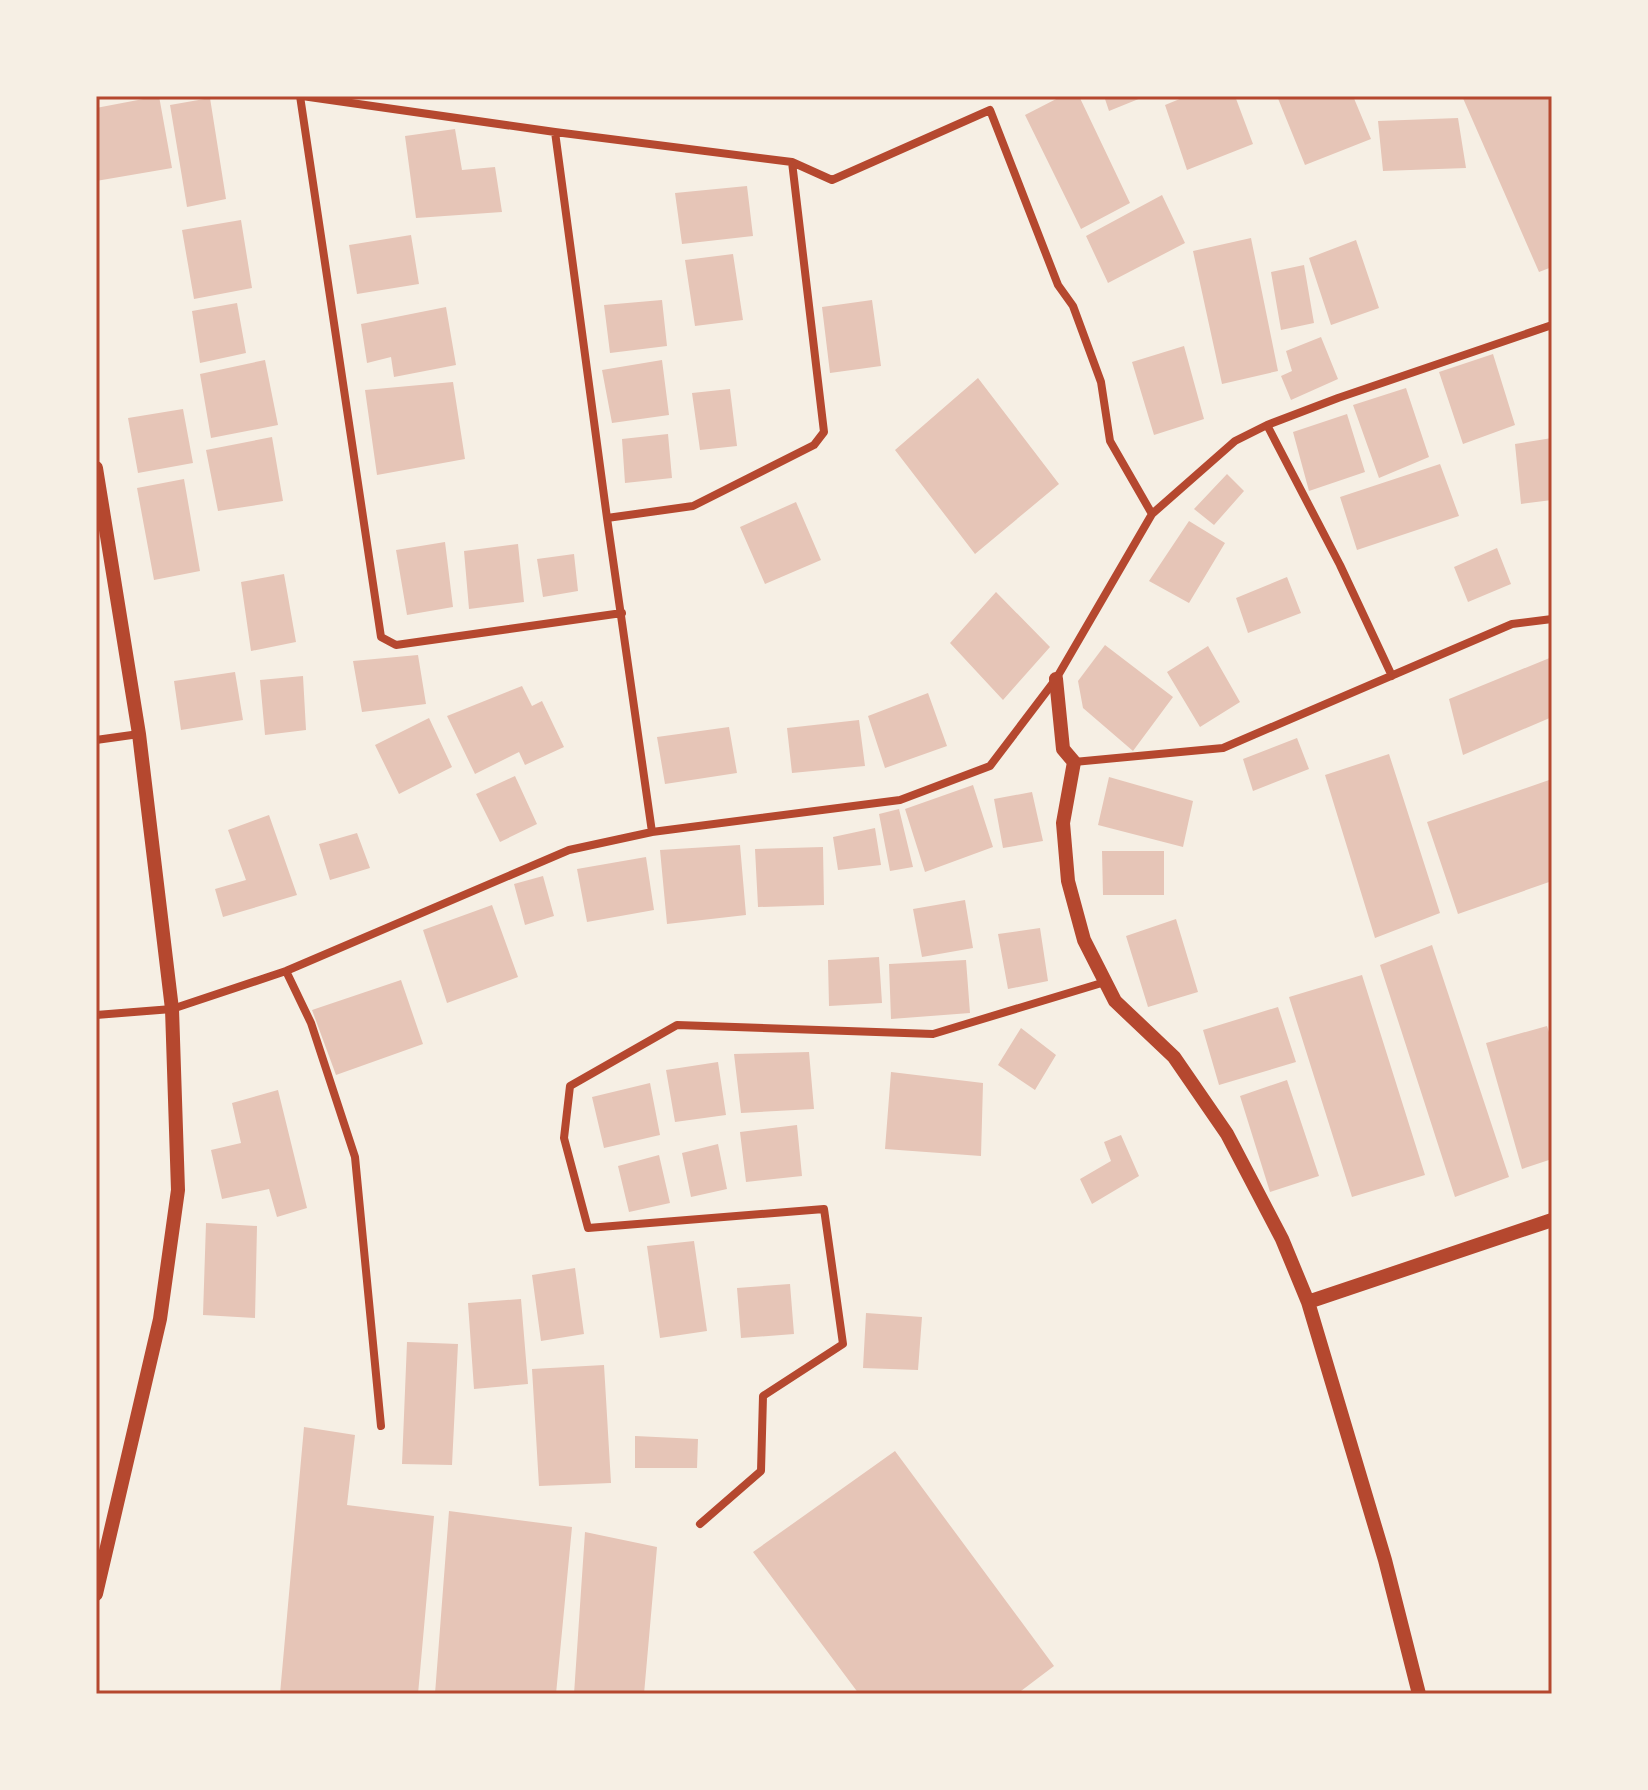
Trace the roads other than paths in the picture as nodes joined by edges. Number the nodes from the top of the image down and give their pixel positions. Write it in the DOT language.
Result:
graph roads {
  1 [pos="301,96"];
  2 [pos="555,132"];
  3 [pos="792,162"];
  4 [pos="1552,325"];
  5 [pos="1267,425"];
  6 [pos="96,468"];
  7 [pos="1152,514"];
  8 [pos="607,518"];
  9 [pos="622,613"];
  10 [pos="1552,619"];
  11 [pos="1392,676"];
  12 [pos="1056,679"];
  13 [pos="139,734"];
  14 [pos="96,740"];
  15 [pos="1074,762"];
  16 [pos="652,832"];
  17 [pos="286,971"];
  18 [pos="1105,982"];
  19 [pos="172,1009"];
  20 [pos="96,1015"];
  21 [pos="1552,1220"];
  22 [pos="1308,1302"];
  23 [pos="381,1426"];
  24 [pos="700,1524"];
  25 [pos="96,1594"];
  26 [pos="1419,1694"];
  1 -- 2 [label="street"];
  1 -- 9 [label="street"];
  2 -- 3 [label="street"];
  2 -- 8 [label="street"];
  3 -- 7 [label="street"];
  3 -- 8 [label="street"];
  4 -- 5 [label="street"];
  5 -- 7 [label="street"];
  5 -- 11 [label="street"];
  6 -- 13 [label="street"];
  7 -- 12 [label="street"];
  8 -- 9 [label="street"];
  9 -- 16 [label="street"];
  10 -- 11 [label="street"];
  11 -- 15 [label="street"];
  12 -- 15 [label="street"];
  12 -- 16 [label="street"];
  13 -- 14 [label="street"];
  13 -- 19 [label="street"];
  15 -- 18 [label="street"];
  16 -- 17 [label="street"];
  17 -- 19 [label="street"];
  17 -- 23 [label="street"];
  18 -- 22 [label="street"];
  18 -- 24 [label="street"];
  19 -- 20 [label="street"];
  19 -- 25 [label="street"];
  21 -- 22 [label="street"];
  22 -- 26 [label="street"];
}
